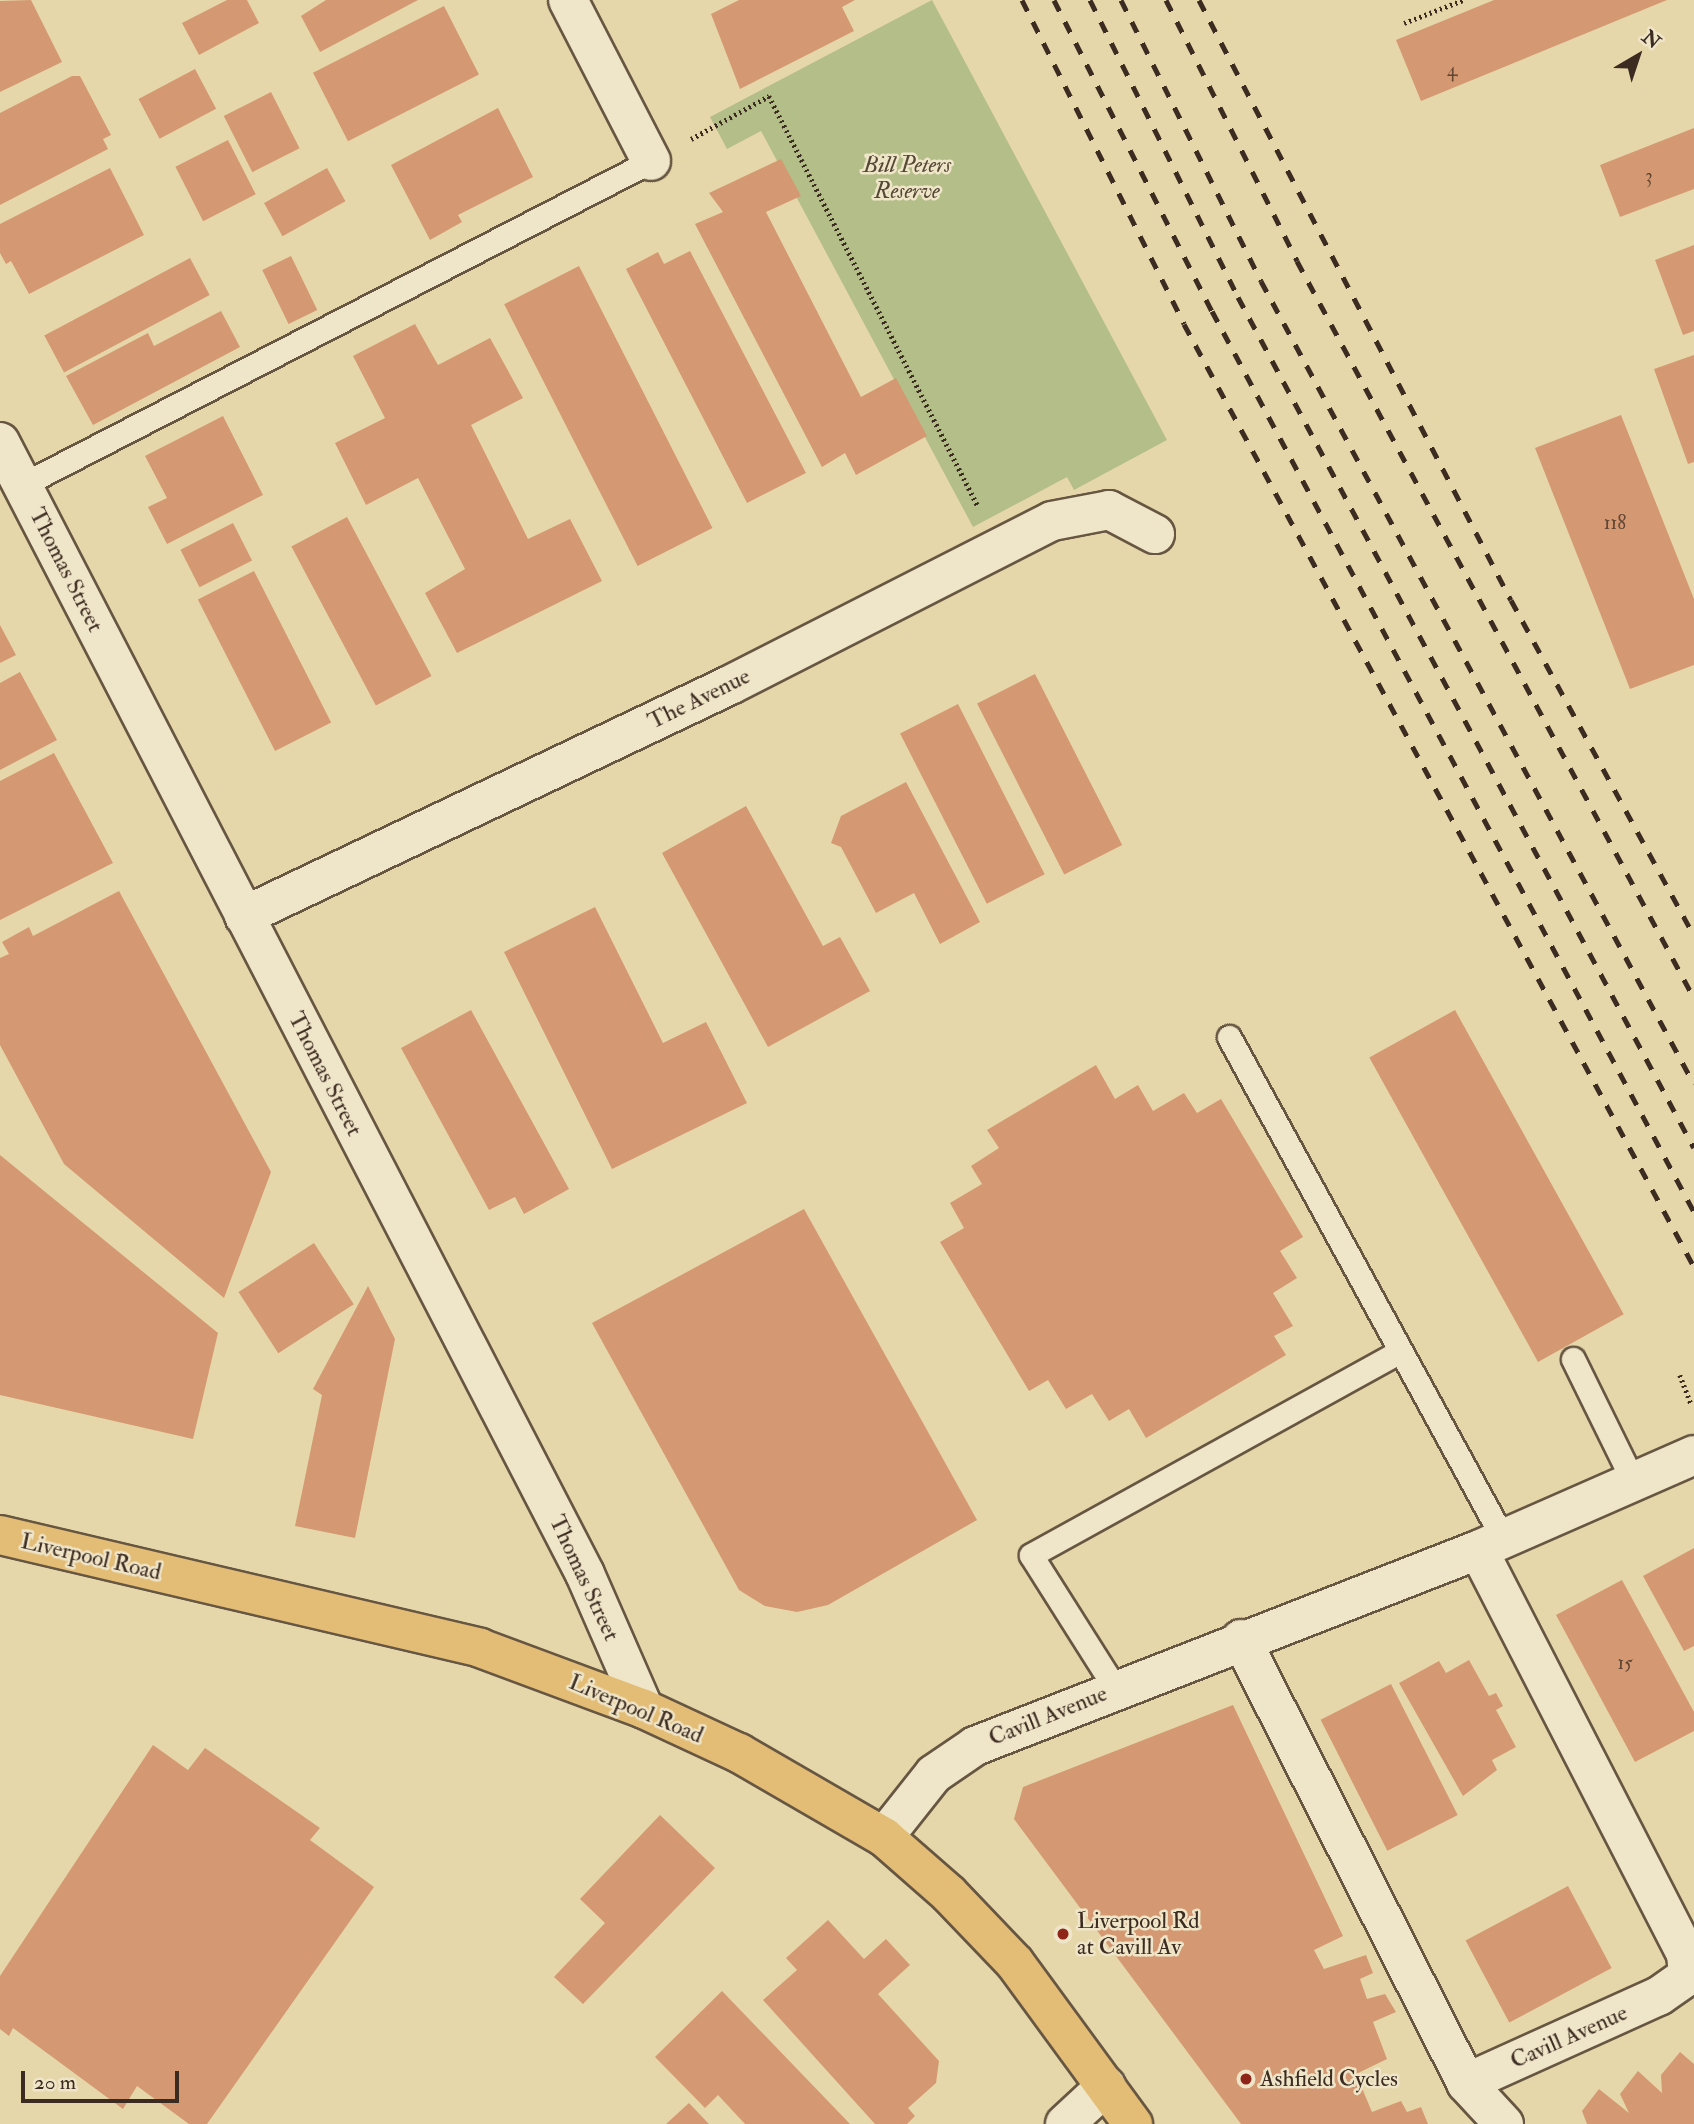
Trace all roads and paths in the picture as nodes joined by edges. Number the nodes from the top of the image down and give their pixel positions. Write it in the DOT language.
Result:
graph roads {
  1 [pos="568,0"];
  2 [pos="1463,0"];
  3 [pos="1404,23"];
  4 [pos="650,161"];
  5 [pos="0,442"];
  6 [pos="22,485"];
  7 [pos="1155,534"];
  8 [pos="1000,547"];
  9 [pos="244,916"];
  10 [pos="1229,1037"];
  11 [pos="1399,1352"];
  12 [pos="1573,1359"];
  13 [pos="1680,1375"];
  14 [pos="1691,1403"];
  15 [pos="1694,1455"];
  16 [pos="1633,1481"];
  17 [pos="0,1535"];
  18 [pos="1490,1544"];
  19 [pos="1241,1639"];
  20 [pos="1115,1688"];
  21 [pos="644,1709"];
  22 [pos="884,1837"];
  23 [pos="1466,2083"];
  24 [pos="1106,2086"];
  25 [pos="1065,2124"];
  26 [pos="1133,2124"];
  27 [pos="1504,2124"];
  1 -- 4 [label="street"];
  2 -- 3 [label="path"];
  4 -- 6 [label="lane"];
  4 -- 8 [label="path"];
  5 -- 6 [label="street, Thomas Street"];
  6 -- 9 [label="street, Thomas Street"];
  7 -- 8 [label="street, The Avenue"];
  8 -- 9 [label="street, The Avenue"];
  9 -- 21 [label="street, Thomas Street"];
  10 -- 11 [label="lane"];
  11 -- 18 [label="lane"];
  11 -- 20 [label="lane"];
  12 -- 16 [label="lane"];
  13 -- 14 [label="path"];
  15 -- 16 [label="street, Cavill Avenue"];
  16 -- 18 [label="street, Cavill Avenue"];
  17 -- 21 [label="highway, Liverpool Road"];
  18 -- 19 [label="street, Cavill Avenue"];
  18 -- 23 [label="street, Cavill Avenue"];
  19 -- 20 [label="street, Cavill Avenue"];
  19 -- 23 [label="street"];
  20 -- 22 [label="street, Cavill Avenue"];
  21 -- 22 [label="highway, Liverpool Road"];
  22 -- 24 [label="highway, Liverpool Road"];
  23 -- 27 [label="street"];
  24 -- 25 [label="street"];
  24 -- 26 [label="highway, Liverpool Road"];
}
